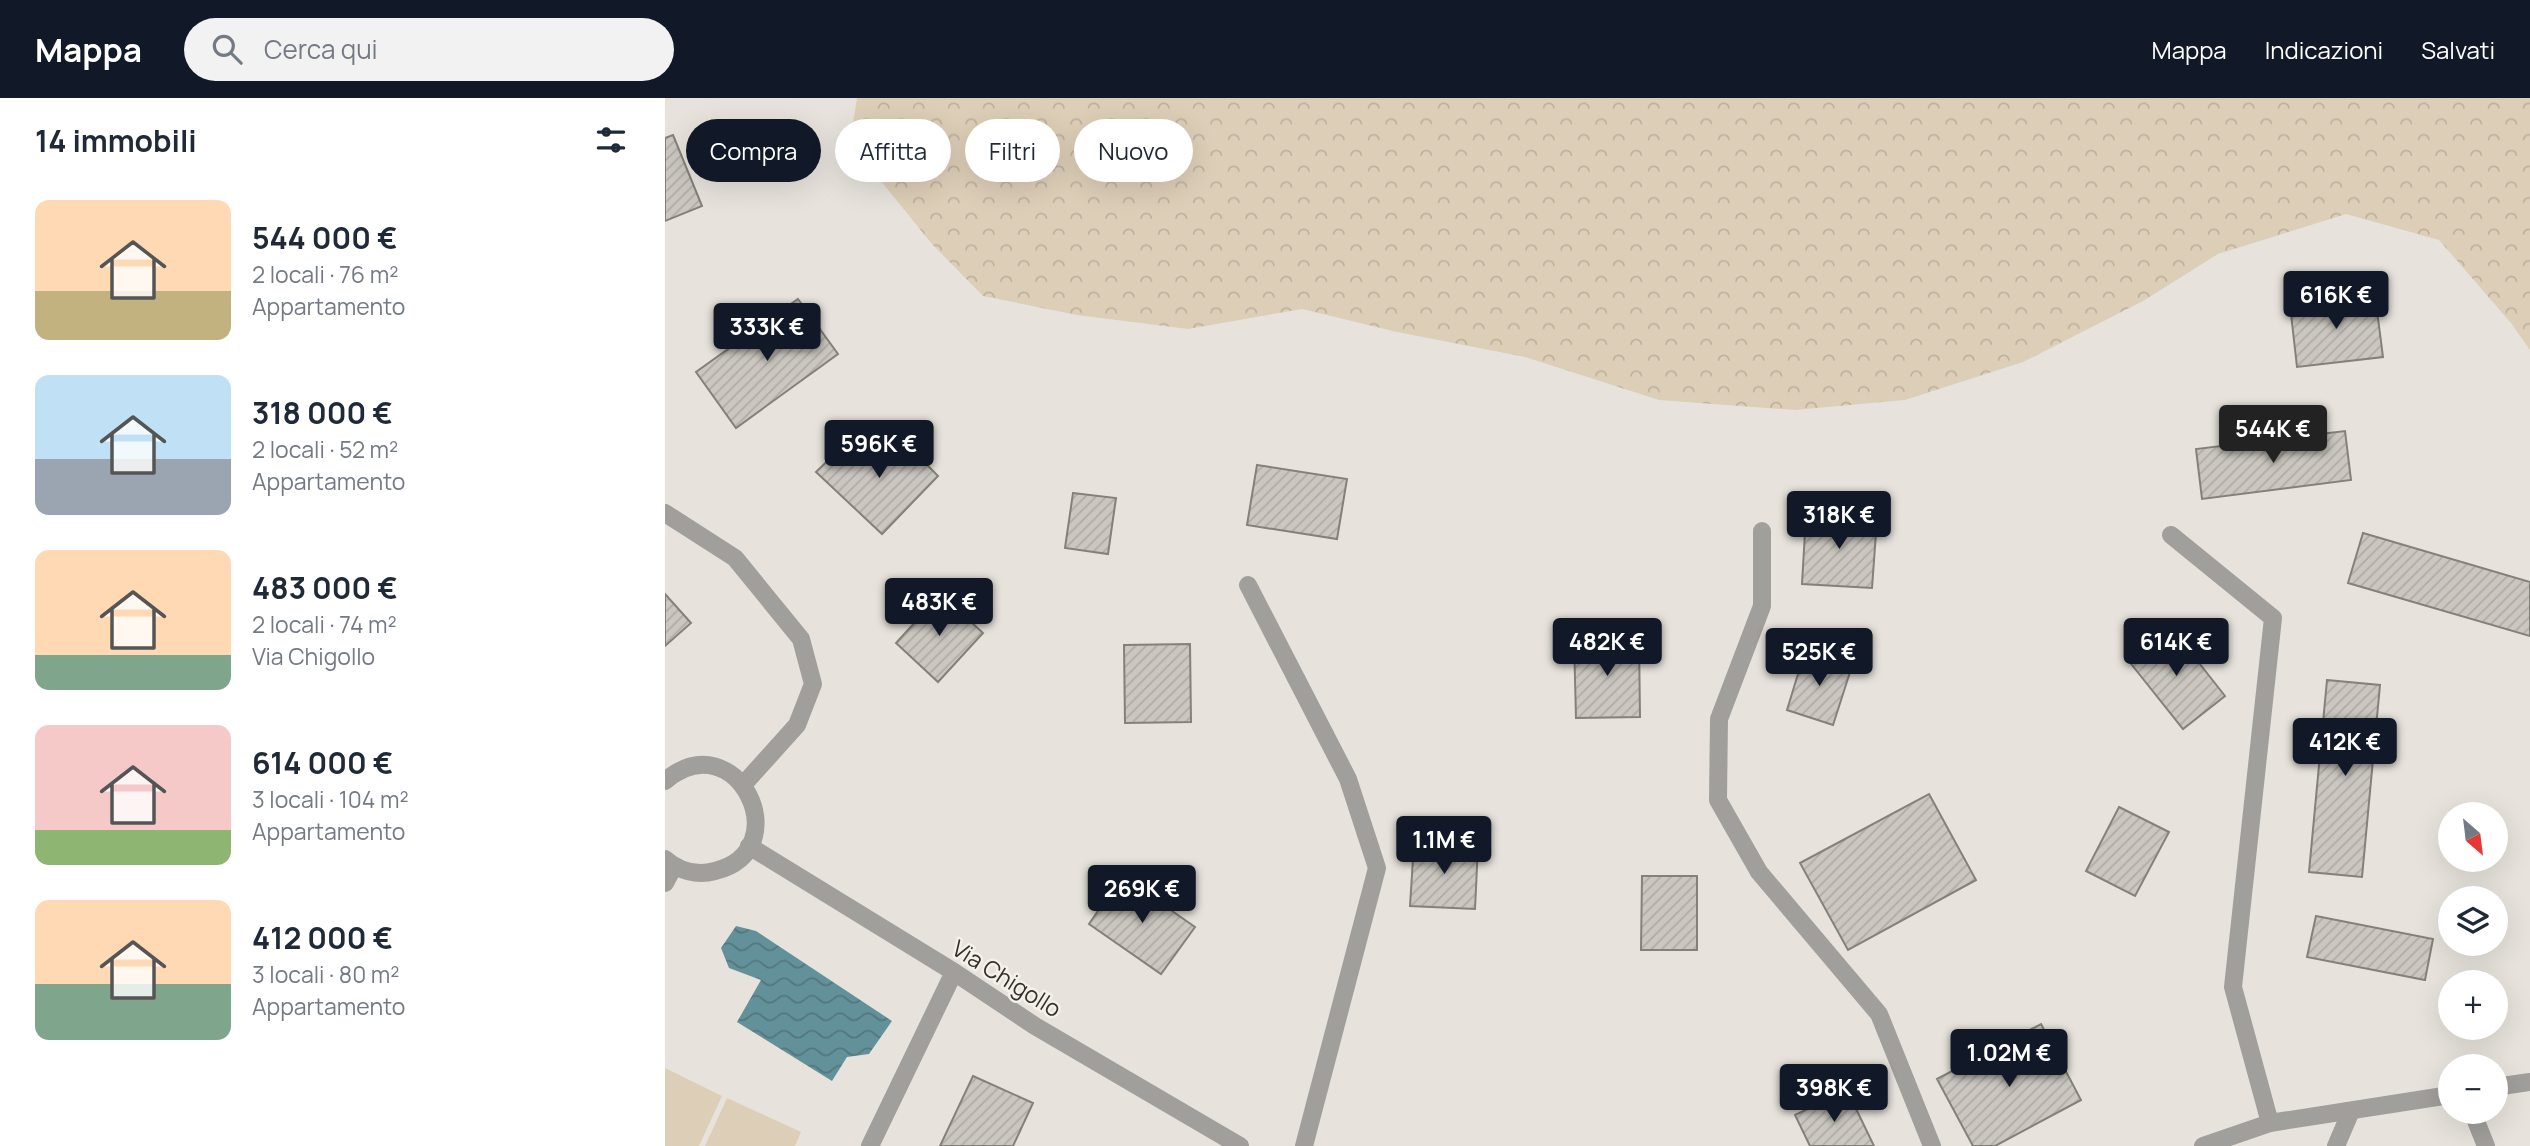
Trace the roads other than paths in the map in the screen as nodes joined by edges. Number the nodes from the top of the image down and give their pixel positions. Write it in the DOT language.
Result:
graph roads {
  1 [pos="665,513"];
  2 [pos="1762,531"];
  3 [pos="2171,535"];
  4 [pos="1248,586"];
  5 [pos="665,781"];
  6 [pos="743,785"];
  7 [pos="749,846"];
  8 [pos="669,862"];
  9 [pos="665,883"];
  10 [pos="954,972"];
  11 [pos="2530,1082"];
  12 [pos="2508,1085"];
  13 [pos="2438,1096"];
  14 [pos="2351,1111"];
  15 [pos="2270,1123"];
  16 [pos="2477,1124"];
  17 [pos="870,1146"];
  18 [pos="1240,1146"];
  19 [pos="1304,1146"];
  20 [pos="1932,1146"];
  21 [pos="2203,1146"];
  22 [pos="2336,1146"];
  23 [pos="2486,1146"];
  1 -- 6 [label="street"];
  2 -- 20 [label="street"];
  3 -- 15 [label="street"];
  4 -- 19 [label="street"];
  5 -- 6 [label="street"];
  6 -- 7 [label="street"];
  7 -- 8 [label="street"];
  7 -- 10 [label="street, Via Chigollo"];
  8 -- 9 [label="street"];
  10 -- 17 [label="street"];
  10 -- 18 [label="street, Via Chigollo"];
  11 -- 12 [label="street"];
  13 -- 14 [label="street"];
  14 -- 15 [label="street"];
  14 -- 22 [label="street"];
  15 -- 21 [label="street"];
  16 -- 23 [label="street"];
}
